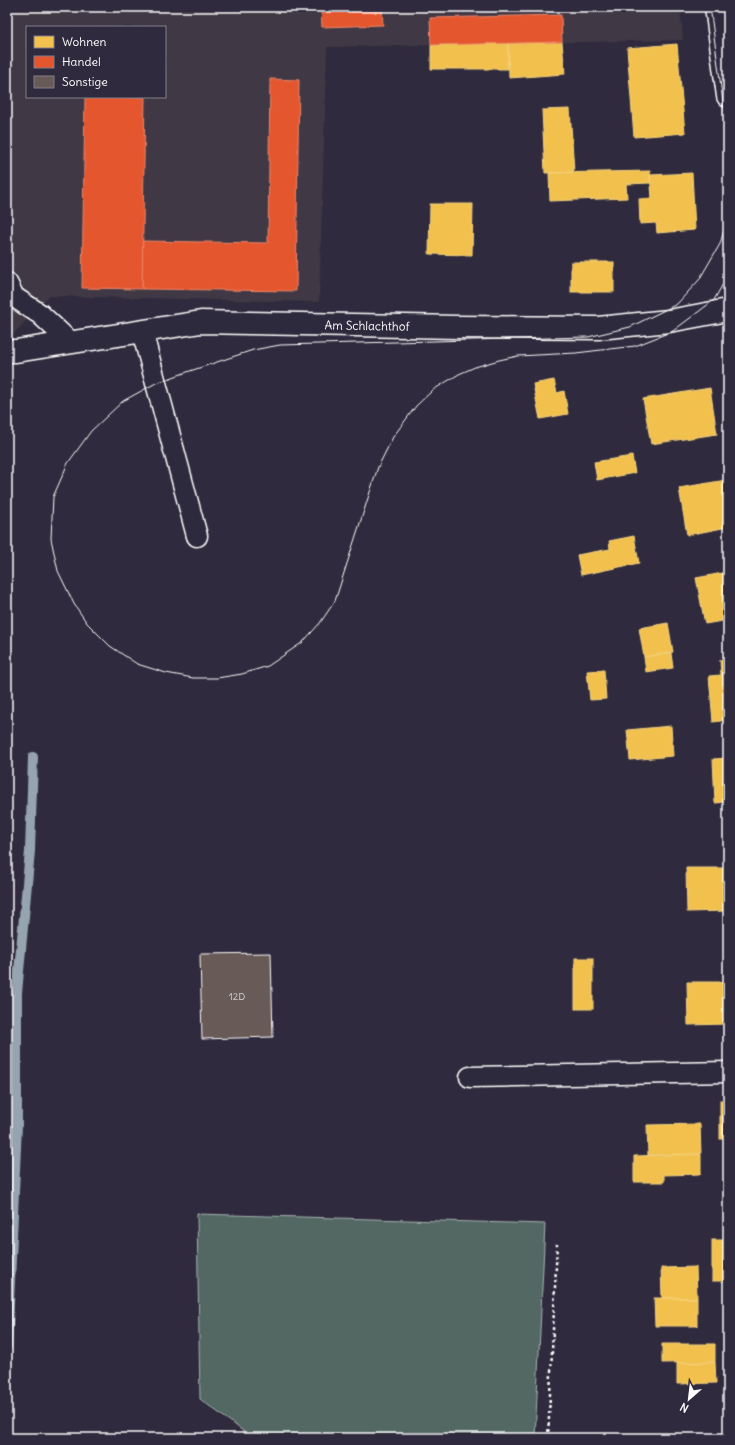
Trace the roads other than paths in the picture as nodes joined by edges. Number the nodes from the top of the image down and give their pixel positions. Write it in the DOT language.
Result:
graph roads {
  1 [pos="716,7"];
  2 [pos="728,96"];
  3 [pos="9,293"];
  4 [pos="728,310"];
  5 [pos="142,331"];
  6 [pos="70,342"];
  7 [pos="7,351"];
  8 [pos="197,536"];
  9 [pos="728,1072"];
  10 [pos="470,1077"];
  1 -- 2 [label="street"];
  3 -- 6 [label="lane"];
  4 -- 5 [label="street, Am Schlachthof"];
  5 -- 6 [label="street, Am Schlachthof"];
  5 -- 8 [label="lane"];
  6 -- 7 [label="street, Am Schlachthof"];
  9 -- 10 [label="lane"];
}
